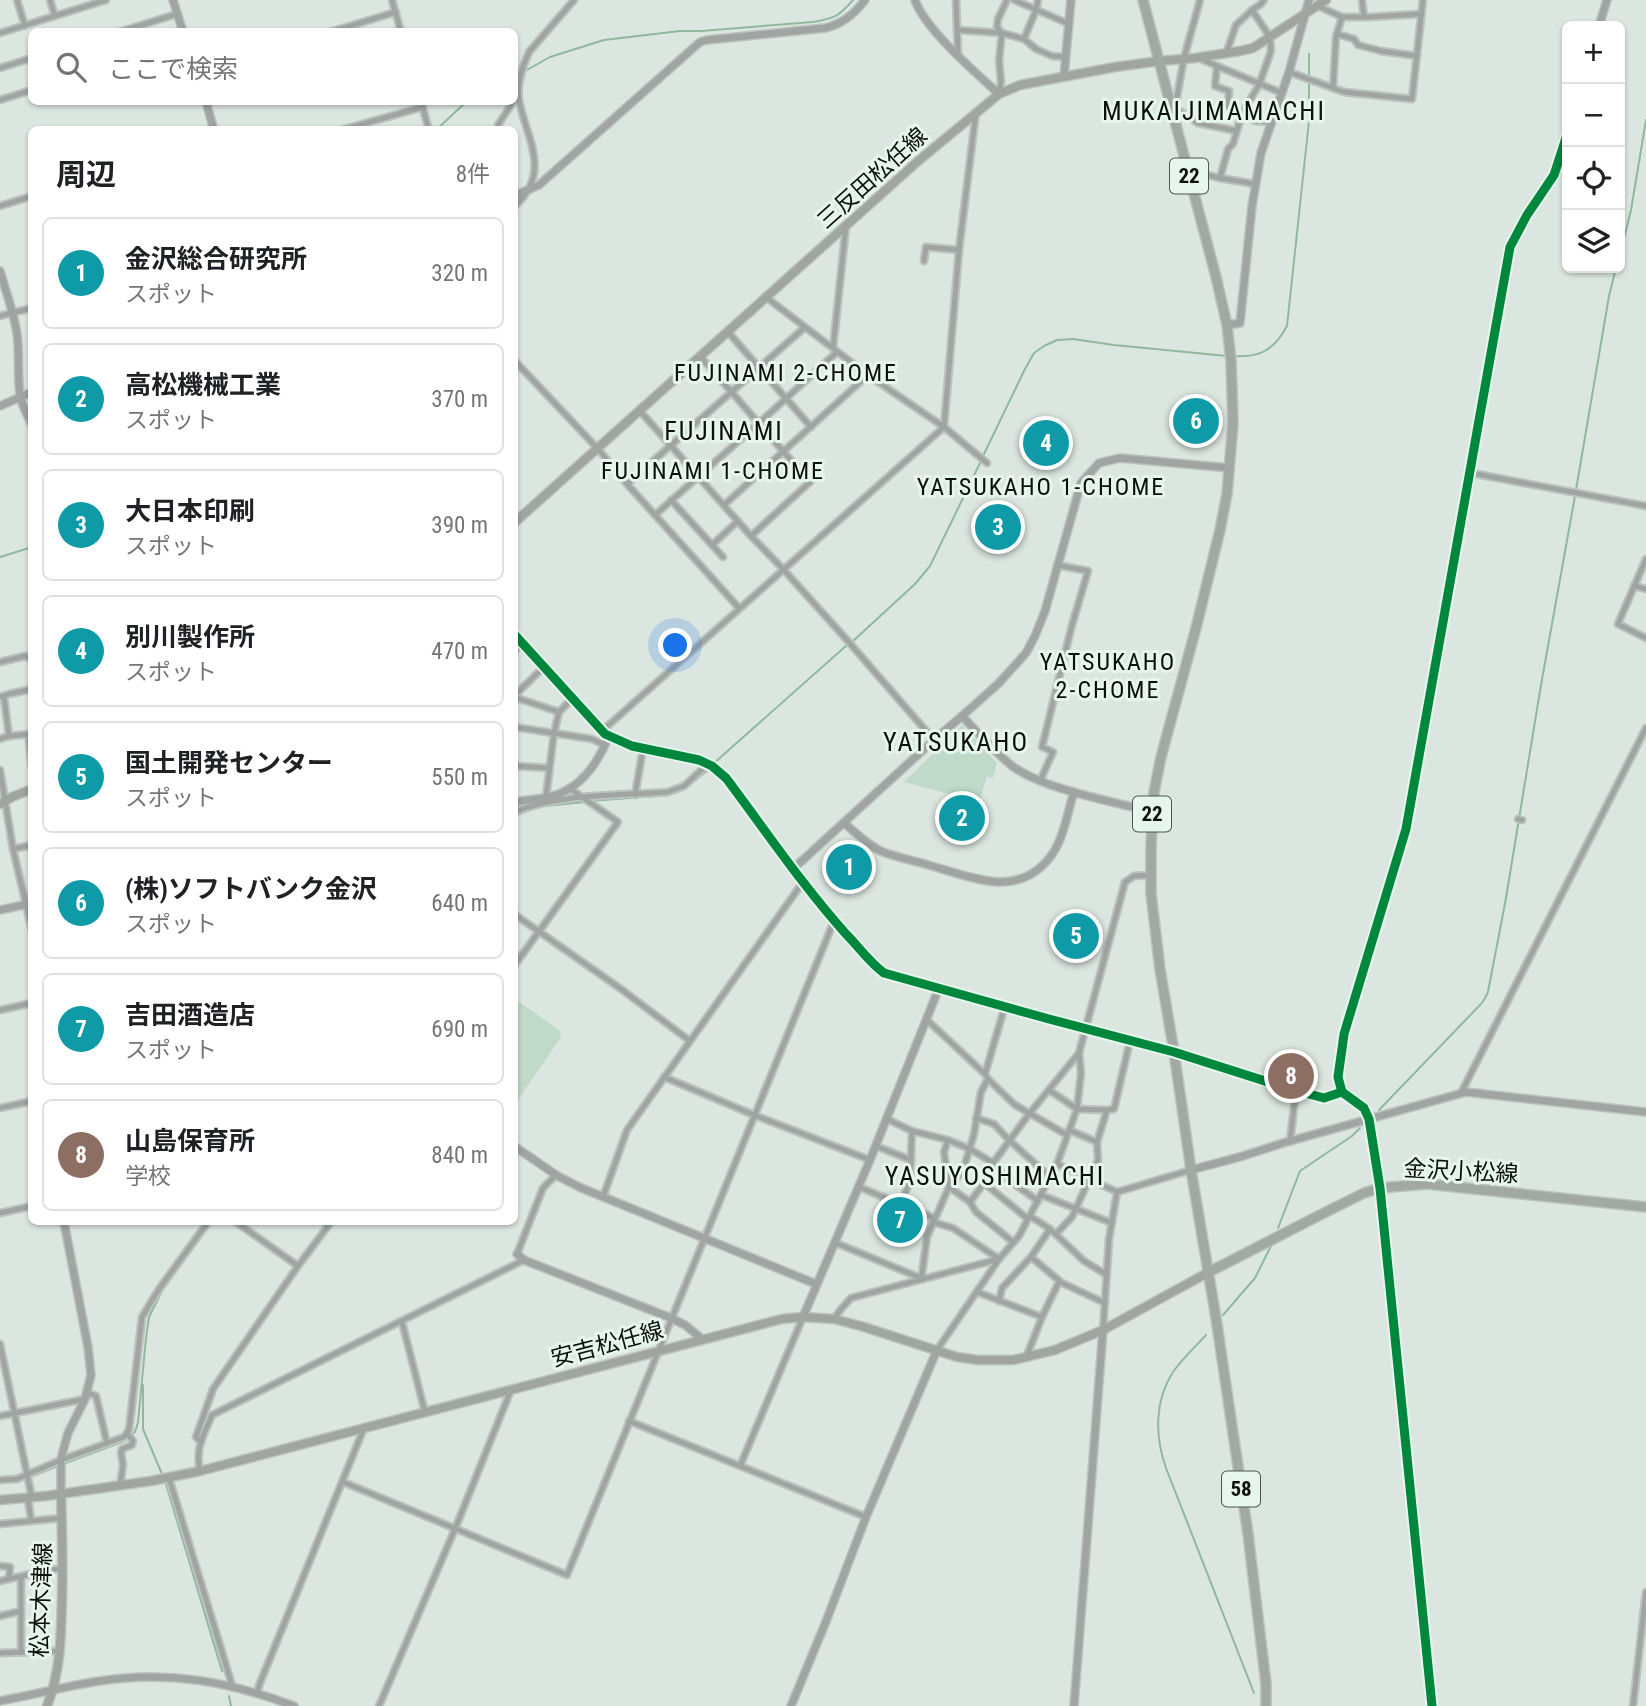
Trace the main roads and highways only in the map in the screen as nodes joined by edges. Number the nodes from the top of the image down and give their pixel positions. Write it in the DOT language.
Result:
graph roads {
  1 [pos="1143,0"];
  2 [pos="1326,0"];
  3 [pos="1160,61"];
  4 [pos="518,519"];
  5 [pos="28,791"];
  6 [pos="3,803"];
  7 [pos="1646,1207"];
  8 [pos="1209,1272"];
  9 [pos="61,1494"];
  10 [pos="0,1500"];
  11 [pos="47,1706"];
  12 [pos="1266,1706"];
  1 -- 3 [label="main road, 22"];
  2 -- 3 [label="main road, 三反田松任線"];
  3 -- 4 [label="main road, 三反田松任線"];
  3 -- 8 [label="main road, 22"];
  5 -- 6 [label="main road"];
  7 -- 8 [label="main road, 金沢小松線"];
  8 -- 9 [label="main road, 安吉松任線"];
  8 -- 12 [label="main road, 58"];
  9 -- 10 [label="main road, 安吉松任線"];
  9 -- 11 [label="main road, 松本木津線"];
}
